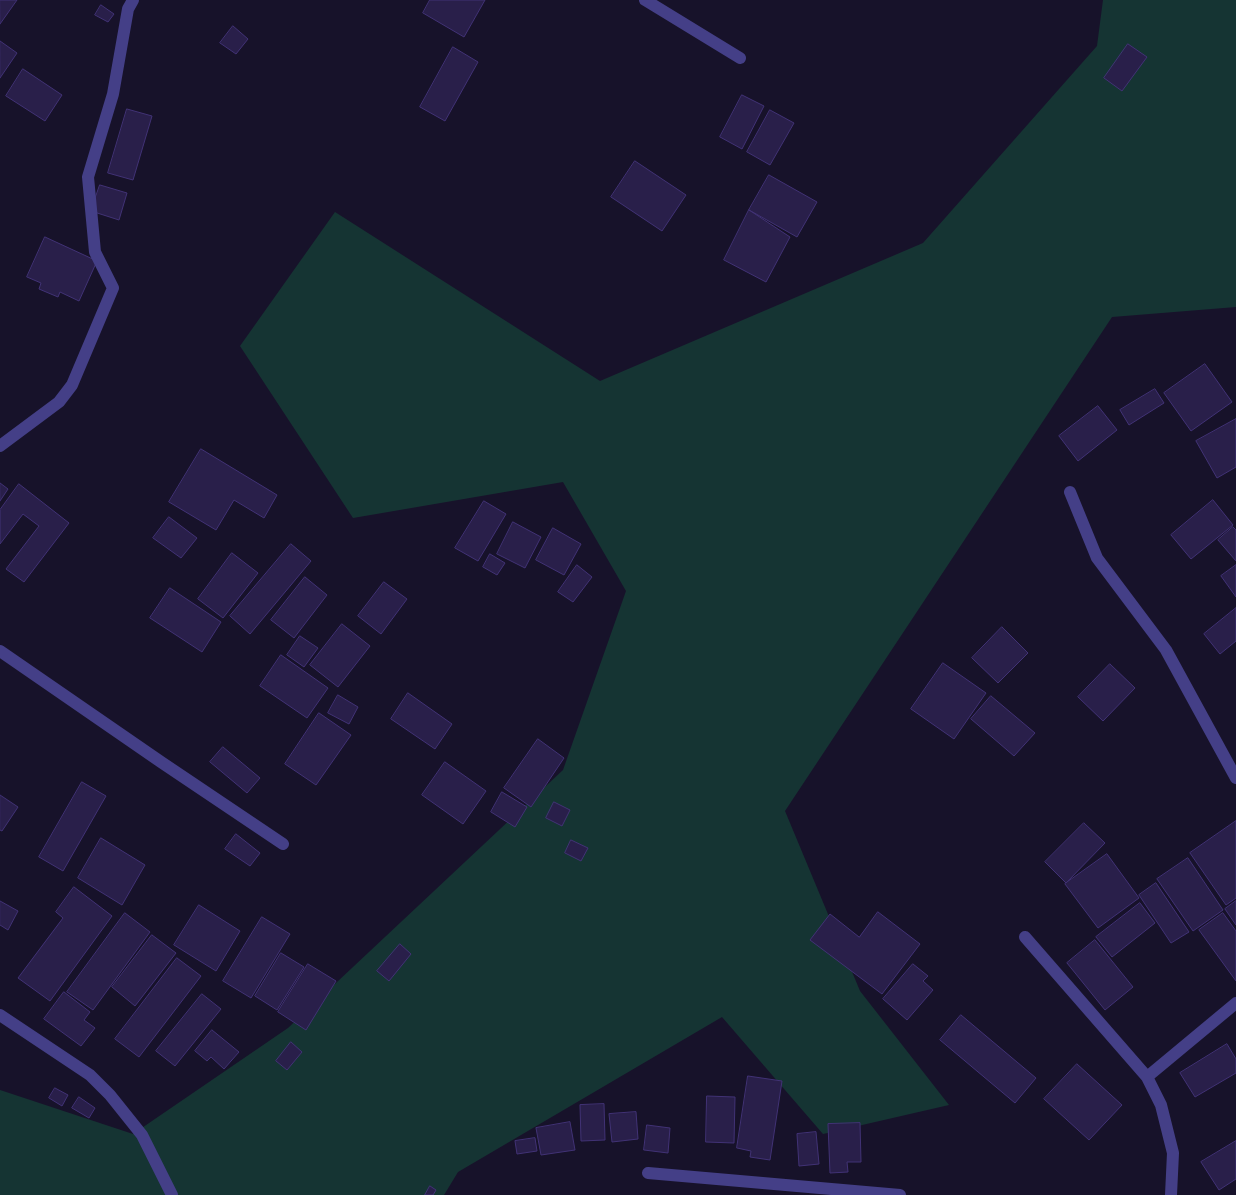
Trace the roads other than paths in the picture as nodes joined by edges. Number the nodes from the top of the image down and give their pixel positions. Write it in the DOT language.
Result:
graph roads {
  1 [pos="133,0"];
  2 [pos="645,0"];
  3 [pos="740,58"];
  4 [pos="0,446"];
  5 [pos="1070,492"];
  6 [pos="0,651"];
  7 [pos="1236,778"];
  8 [pos="283,844"];
  9 [pos="1025,937"];
  10 [pos="1236,1003"];
  11 [pos="0,1015"];
  12 [pos="1147,1077"];
  13 [pos="648,1172"];
  14 [pos="172,1195"];
  15 [pos="900,1195"];
  16 [pos="1171,1195"];
  1 -- 4 [label="street"];
  2 -- 3 [label="street"];
  5 -- 7 [label="street"];
  6 -- 8 [label="street"];
  9 -- 12 [label="street"];
  10 -- 12 [label="street"];
  11 -- 14 [label="street"];
  12 -- 16 [label="street"];
  13 -- 15 [label="street"];
}
